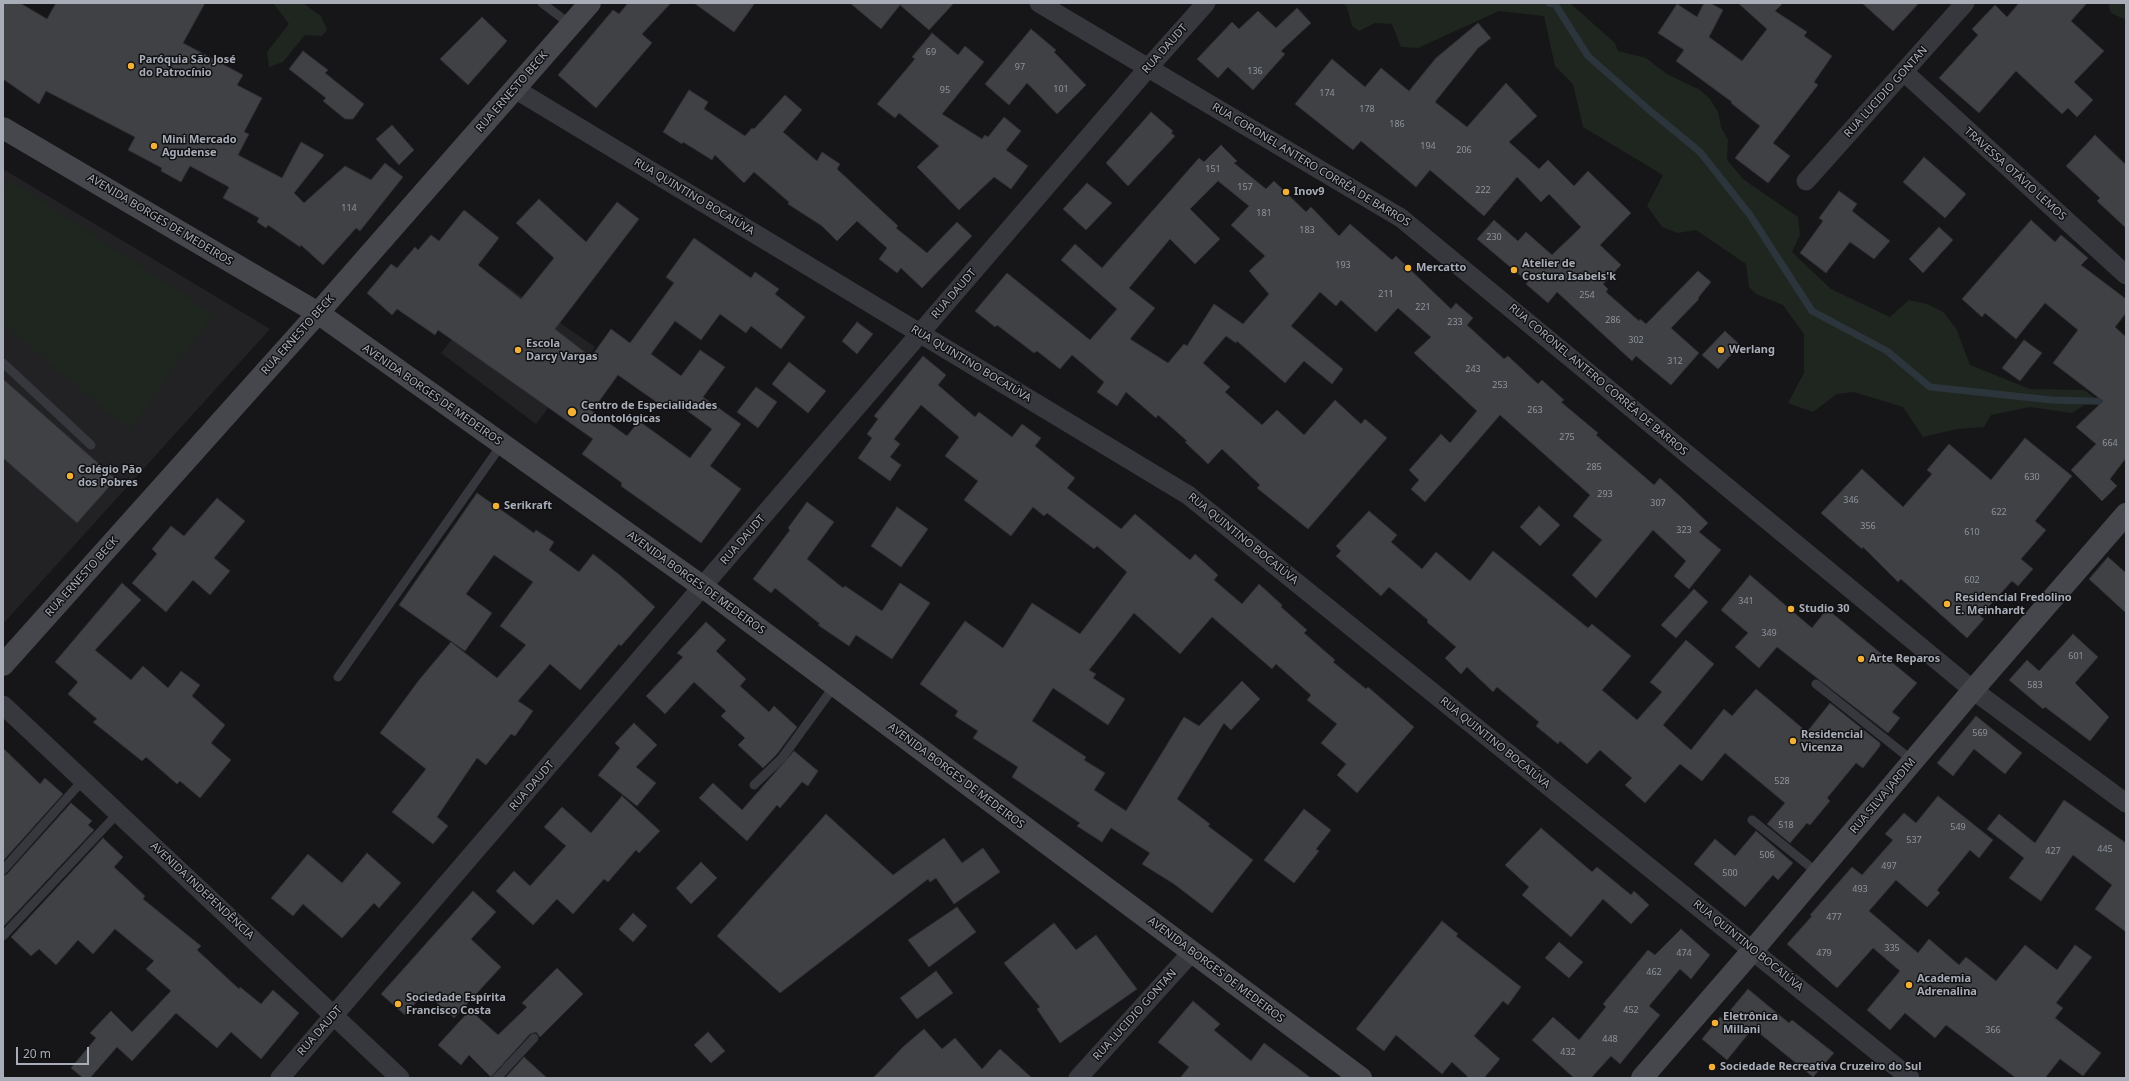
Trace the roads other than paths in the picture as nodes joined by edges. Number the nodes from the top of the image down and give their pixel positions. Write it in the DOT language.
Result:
graph roads {
  1 [pos="542,3"];
  2 [pos="590,3"];
  3 [pos="1039,3"];
  4 [pos="1206,3"];
  5 [pos="1965,3"];
  6 [pos="571,25"];
  7 [pos="1148,68"];
  8 [pos="1904,72"];
  9 [pos="515,89"];
  10 [pos="5,134"];
  11 [pos="1806,182"];
  12 [pos="2126,275"];
  13 [pos="318,314"];
  14 [pos="921,333"];
  15 [pos="3,363"];
  16 [pos="91,444"];
  17 [pos="502,444"];
  18 [pos="2126,514"];
  19 [pos="703,587"];
  20 [pos="3,665"];
  21 [pos="338,677"];
  22 [pos="1816,684"];
  23 [pos="835,685"];
  24 [pos="1973,690"];
  25 [pos="3,705"];
  26 [pos="1913,761"];
  27 [pos="83,780"];
  28 [pos="754,785"];
  29 [pos="2126,803"];
  30 [pos="118,813"];
  31 [pos="1752,820"];
  32 [pos="3,870"];
  33 [pos="1818,873"];
  34 [pos="3,936"];
  35 [pos="1753,950"];
  36 [pos="1192,952"];
  37 [pos="334,1015"];
  38 [pos="534,1038"];
  39 [pos="280,1078"];
  40 [pos="400,1078"];
  41 [pos="497,1078"];
  42 [pos="1078,1078"];
  43 [pos="1361,1078"];
  44 [pos="1642,1078"];
  45 [pos="1910,1078"];
  1 -- 6 [label="lane"];
  2 -- 6 [label="main road, RUA ERNESTO BECK"];
  3 -- 7 [label="street, RUA CORONEL ANTERO CORRÊA DE BARROS"];
  4 -- 7 [label="street, RUA DAUDT"];
  5 -- 8 [label="street, RUA LUCIDIO GONTAN"];
  6 -- 9 [label="main road, RUA ERNESTO BECK"];
  7 -- 14 [label="street, RUA DAUDT"];
  7 -- 24 [label="street, RUA CORONEL ANTERO CORRÊA DE BARROS"];
  8 -- 11 [label="street, RUA LUCIDIO GONTAN"];
  8 -- 12 [label="street, TRAVESSA OTÁVIO LEMOS"];
  9 -- 13 [label="main road, RUA ERNESTO BECK"];
  9 -- 14 [label="street, RUA QUINTINO BOCAIÚVA"];
  10 -- 13 [label="main road, AVENIDA BORGES DE MEDEIROS"];
  13 -- 17 [label="main road, AVENIDA BORGES DE MEDEIROS"];
  13 -- 20 [label="main road, RUA ERNESTO BECK"];
  14 -- 19 [label="street, RUA DAUDT"];
  14 -- 35 [label="street, RUA QUINTINO BOCAIÚVA"];
  15 -- 16 [label="lane"];
  17 -- 19 [label="main road, AVENIDA BORGES DE MEDEIROS"];
  17 -- 21 [label="lane"];
  18 -- 24 [label="main road, RUA SILVA JARDIM"];
  19 -- 23 [label="main road, AVENIDA BORGES DE MEDEIROS"];
  19 -- 37 [label="street, RUA DAUDT"];
  22 -- 26 [label="lane"];
  23 -- 28 [label="lane"];
  23 -- 36 [label="main road, AVENIDA BORGES DE MEDEIROS"];
  24 -- 26 [label="main road, RUA SILVA JARDIM"];
  24 -- 29 [label="street, RUA CORONEL ANTERO CORRÊA DE BARROS"];
  25 -- 27 [label="street, AVENIDA INDEPENDÊNCIA"];
  26 -- 33 [label="main road, RUA SILVA JARDIM"];
  27 -- 30 [label="street, AVENIDA INDEPENDÊNCIA"];
  27 -- 32 [label="lane"];
  30 -- 34 [label="lane"];
  30 -- 37 [label="street, AVENIDA INDEPENDÊNCIA"];
  31 -- 33 [label="lane"];
  33 -- 35 [label="main road, RUA SILVA JARDIM"];
  35 -- 44 [label="main road, RUA SILVA JARDIM"];
  35 -- 45 [label="street, RUA QUINTINO BOCAIÚVA"];
  36 -- 42 [label="street, RUA LUCIDIO GONTAN"];
  36 -- 43 [label="main road, AVENIDA BORGES DE MEDEIROS"];
  37 -- 39 [label="street, RUA DAUDT"];
  37 -- 40 [label="street, AVENIDA INDEPENDÊNCIA"];
  38 -- 41 [label="lane"];
}
